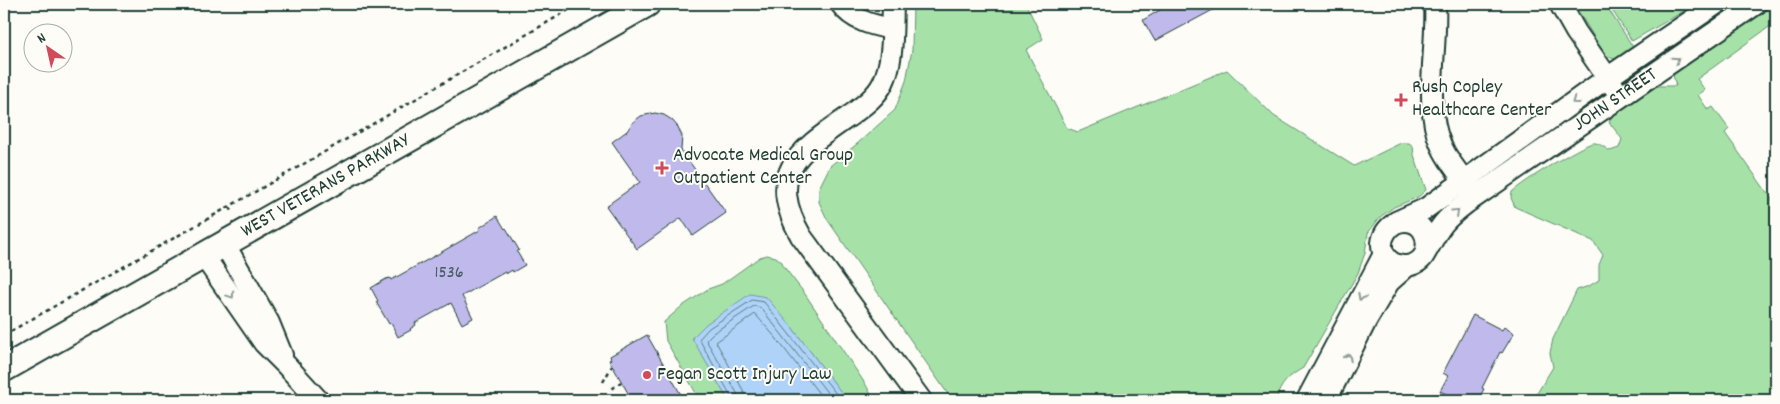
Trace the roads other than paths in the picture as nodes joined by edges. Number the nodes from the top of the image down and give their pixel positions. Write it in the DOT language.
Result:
graph roads {
  1 [pos="647,4"];
  2 [pos="841,4"];
  3 [pos="889,4"];
  4 [pos="1436,4"];
  5 [pos="1560,4"];
  6 [pos="1716,4"];
  7 [pos="1756,4"];
  8 [pos="892,29"];
  9 [pos="1608,78"];
  10 [pos="1621,97"];
  11 [pos="1470,188"];
  12 [pos="1395,223"];
  13 [pos="224,243"];
  14 [pos="1426,250"];
  15 [pos="1384,254"];
  16 [pos="203,255"];
  17 [pos="1407,266"];
  18 [pos="287,366"];
  19 [pos="4,369"];
  20 [pos="1317,399"];
  21 [pos="318,400"];
  22 [pos="921,400"];
  1 -- 13 [label="main road, WEST VETERANS PARKWAY"];
  2 -- 8 [label="street"];
  3 -- 8 [label="street"];
  4 -- 11 [label="street"];
  5 -- 9 [label="street"];
  6 -- 9 [label="street, JOHN STREET"];
  10 -- 7 [label="street, JOHN STREET, one-way"];
  8 -- 22 [label="street"];
  9 -- 10 [label="street"];
  9 -- 11 [label="street, JOHN STREET, one-way"];
  10 -- 11 [label="street, JOHN STREET"];
  11 -- 12 [label="street, JOHN STREET"];
  14 -- 11 [label="street, JOHN STREET, one-way"];
  12 -- 14 [label="street"];
  12 -- 15 [label="street"];
  13 -- 16 [label="main road, WEST VETERANS PARKWAY"];
  13 -- 18 [label="street"];
  14 -- 17 [label="street"];
  15 -- 17 [label="street"];
  15 -- 20 [label="street, one-way"];
  16 -- 18 [label="street, one-way"];
  16 -- 19 [label="main road, WEST VETERANS PARKWAY"];
  20 -- 17 [label="street, one-way"];
  18 -- 21 [label="street"];
}
